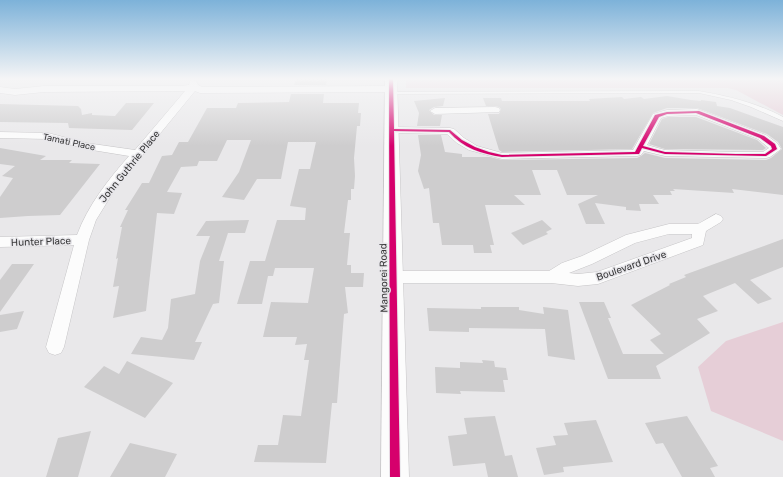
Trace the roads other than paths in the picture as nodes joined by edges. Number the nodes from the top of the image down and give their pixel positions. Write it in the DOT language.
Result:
graph roads {
  1 [pos="180,101"];
  2 [pos="391,101"];
  3 [pos="742,101"];
  4 [pos="495,110"];
  5 [pos="435,111"];
  6 [pos="454,111"];
  7 [pos="783,119"];
  8 [pos="392,130"];
  9 [pos="450,130"];
  10 [pos="0,134"];
  11 [pos="642,147"];
  12 [pos="138,154"];
  13 [pos="716,219"];
  14 [pos="700,229"];
  15 [pos="82,240"];
  16 [pos="0,242"];
  17 [pos="393,277"];
  18 [pos="551,277"];
  19 [pos="55,347"];
  20 [pos="395,477"];
  1 -- 12 [label="street, John Guthrie Place"];
  2 -- 8 [label="street, Mangorei Road"];
  3 -- 7 [label="lane"];
  4 -- 6 [label="street"];
  5 -- 6 [label="street"];
  6 -- 9 [label="street"];
  8 -- 9 [label="street"];
  8 -- 17 [label="street, Mangorei Road"];
  9 -- 11 [label="street"];
  10 -- 12 [label="street, Tamati Place"];
  11 -- 11 [label="street"];
  12 -- 15 [label="street, John Guthrie Place"];
  13 -- 14 [label="street, Boulevard Drive"];
  14 -- 18 [label="street, Boulevard Drive"];
  14 -- 18 [label="street, Boulevard Drive"];
  15 -- 16 [label="street, Hunter Place"];
  15 -- 19 [label="street, John Guthrie Place"];
  17 -- 18 [label="street, Boulevard Drive"];
  17 -- 20 [label="street, Mangorei Road"];
}
